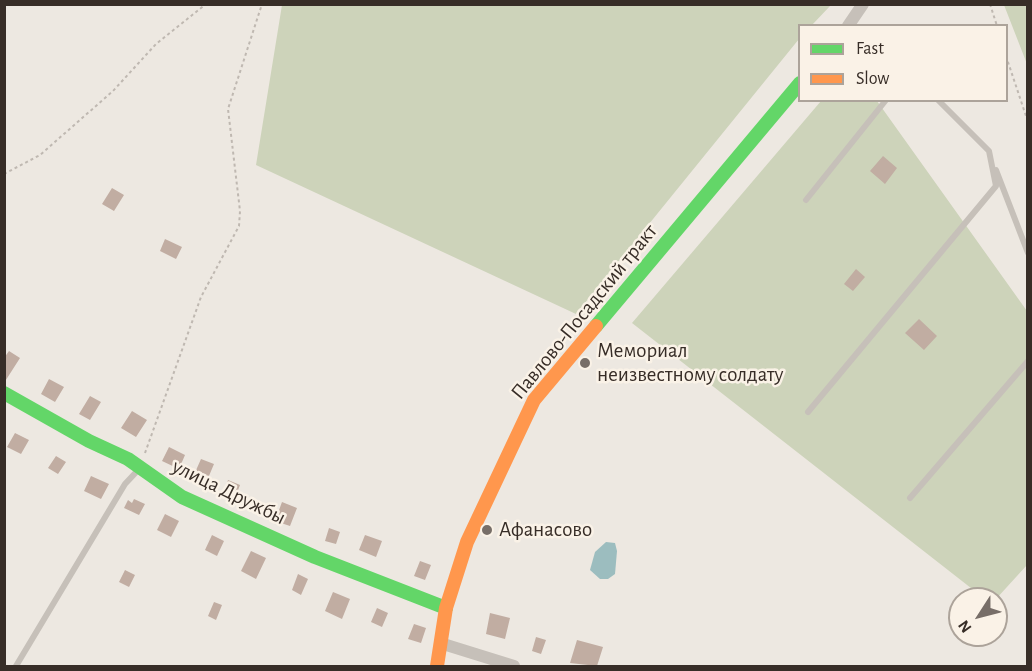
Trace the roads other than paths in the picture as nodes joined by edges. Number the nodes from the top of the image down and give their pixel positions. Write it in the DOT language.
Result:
graph roads {
  1 [pos="863,4"];
  2 [pos="849,24"];
  3 [pos="798,85"];
  4 [pos="884,102"];
  5 [pos="940,102"];
  6 [pos="989,151"];
  7 [pos="806,200"];
  8 [pos="1028,253"];
  9 [pos="1028,361"];
  10 [pos="4,393"];
  11 [pos="808,412"];
  12 [pos="140,468"];
  13 [pos="910,498"];
  14 [pos="446,608"];
  15 [pos="440,643"];
  16 [pos="16,666"];
  17 [pos="437,666"];
  18 [pos="514,666"];
  1 -- 2 [label="street"];
  3 -- 14 [label="street, Павлово-Посадский тракт"];
  4 -- 7 [label="lane"];
  5 -- 6 [label="lane"];
  6 -- 8 [label="lane"];
  6 -- 11 [label="lane"];
  9 -- 13 [label="lane"];
  10 -- 12 [label="street, улица Дружбы"];
  12 -- 14 [label="street, улица Дружбы"];
  12 -- 16 [label="lane"];
  14 -- 15 [label="street, Павлово-Посадский тракт"];
  15 -- 17 [label="street, Павлово-Посадский тракт"];
  15 -- 18 [label="street"];
}
